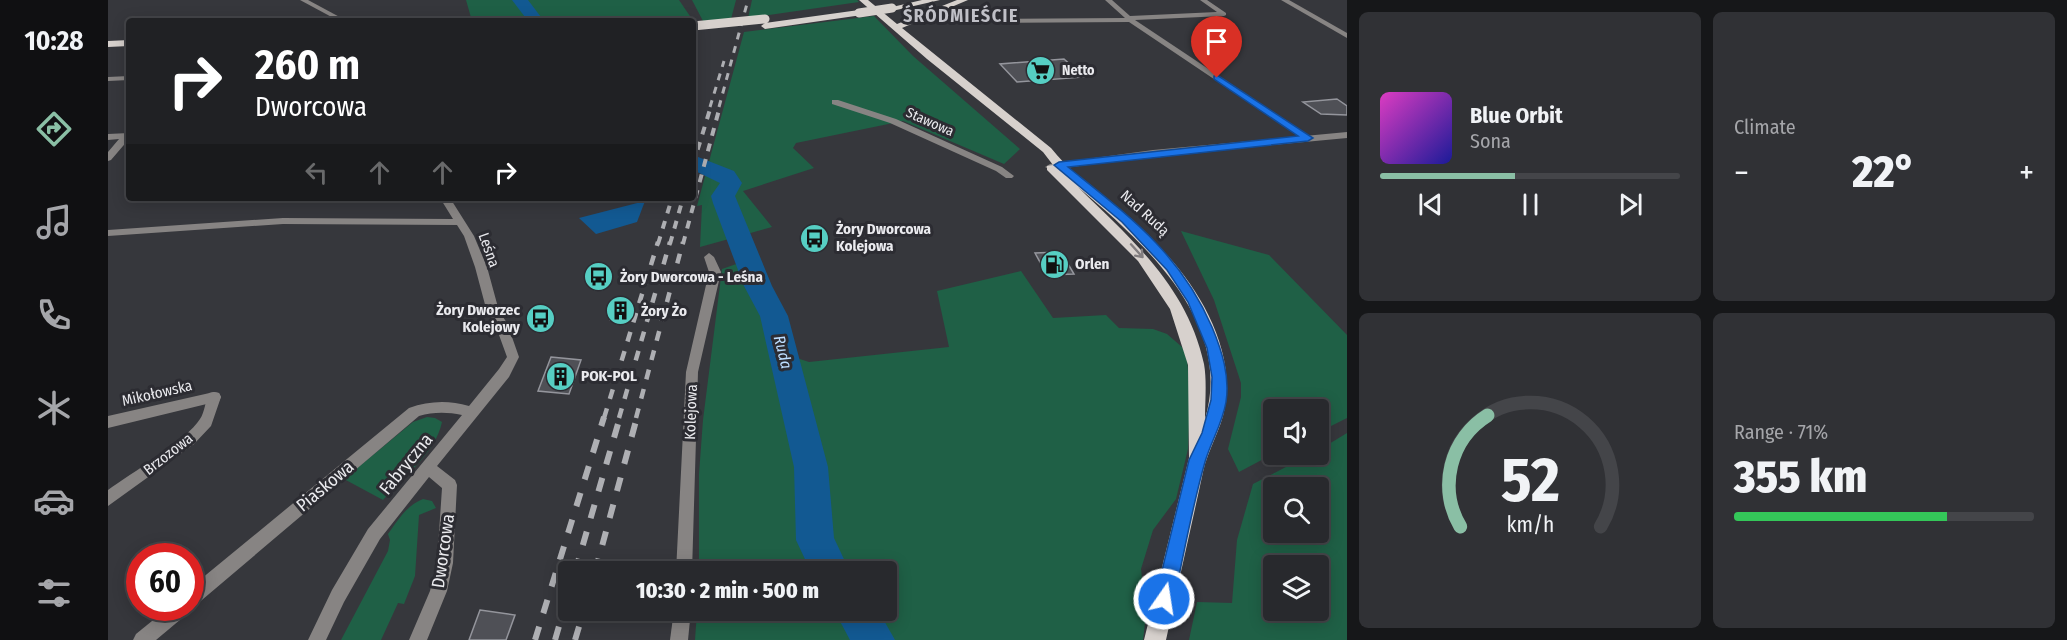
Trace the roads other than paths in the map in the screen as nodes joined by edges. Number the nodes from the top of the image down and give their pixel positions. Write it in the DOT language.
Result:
graph roads {
  1 [pos="303,0"];
  2 [pos="863,0"];
  3 [pos="898,0"];
  4 [pos="936,0"];
  5 [pos="964,0"];
  6 [pos="1107,0"];
  7 [pos="1203,0"];
  8 [pos="1284,0"];
  9 [pos="888,5"];
  10 [pos="338,18"];
  11 [pos="1129,19"];
  12 [pos="998,21"];
  13 [pos="765,22"];
  14 [pos="696,26"];
  15 [pos="895,28"];
  16 [pos="696,32"];
  17 [pos="108,36"];
  18 [pos="126,36"];
  19 [pos="1347,36"];
  20 [pos="126,43"];
  21 [pos="108,44"];
  22 [pos="126,78"];
  23 [pos="108,79"];
  24 [pos="835,102"];
  25 [pos="1347,135"];
  26 [pos="126,136"];
  27 [pos="108,137"];
  28 [pos="126,138"];
  29 [pos="1308,138"];
  30 [pos="108,158"];
  31 [pos="1054,166"];
  32 [pos="1010,176"];
  33 [pos="447,201"];
  34 [pos="461,221"];
  35 [pos="108,233"];
  36 [pos="709,257"];
  37 [pos="496,317"];
  38 [pos="214,397"];
  39 [pos="472,413"];
  40 [pos="108,422"];
  41 [pos="1197,460"];
  42 [pos="429,468"];
  43 [pos="108,499"];
  44 [pos="684,561"];
  45 [pos="204,587"];
  46 [pos="165,621"];
  47 [pos="682,621"];
  48 [pos="142,640"];
  49 [pos="317,640"];
  50 [pos="418,640"];
  51 [pos="680,640"];
  52 [pos="1155,640"];
  1 -- 10 [label="street"];
  2 -- 15 [label="main road, Nad Rudą"];
  3 -- 9 [label="main road"];
  4 -- 9 [label="main road"];
  5 -- 15 [label="main road"];
  6 -- 11 [label="street"];
  7 -- 11 [label="street"];
  8 -- 19 [label="street"];
  9 -- 13 [label="main road, bridge"];
  11 -- 12 [label="street"];
  11 -- 29 [label="street"];
  13 -- 14 [label="main road, bridge"];
  13 -- 16 [label="main road"];
  15 -- 31 [label="main road, Nad Rudą"];
  17 -- 18 [label="main road"];
  20 -- 21 [label="main road"];
  22 -- 23 [label="street"];
  24 -- 32 [label="street, Stawowa"];
  25 -- 29 [label="street"];
  26 -- 27 [label="street"];
  28 -- 30 [label="street"];
  29 -- 31 [label="street"];
  31 -- 41 [label="main road, Nad Rudą, one-way"];
  31 -- 41 [label="main road, Nad Rudą"];
  33 -- 34 [label="street, Leśna"];
  34 -- 35 [label="street"];
  34 -- 37 [label="street, Leśna"];
  36 -- 44 [label="street, Kolejowa"];
  37 -- 39 [label="street, Fabryczna"];
  38 -- 40 [label="street, Mikołowska"];
  38 -- 43 [label="street, Brzozowa"];
  39 -- 42 [label="street, Fabryczna"];
  39 -- 45 [label="street, Piaskowa"];
  41 -- 52 [label="main road, Nad Rudą"];
  42 -- 49 [label="street, Fabryczna"];
  42 -- 50 [label="street, Dworcowa"];
  46 -- 48 [label="street"];
  47 -- 51 [label="street"];
}
